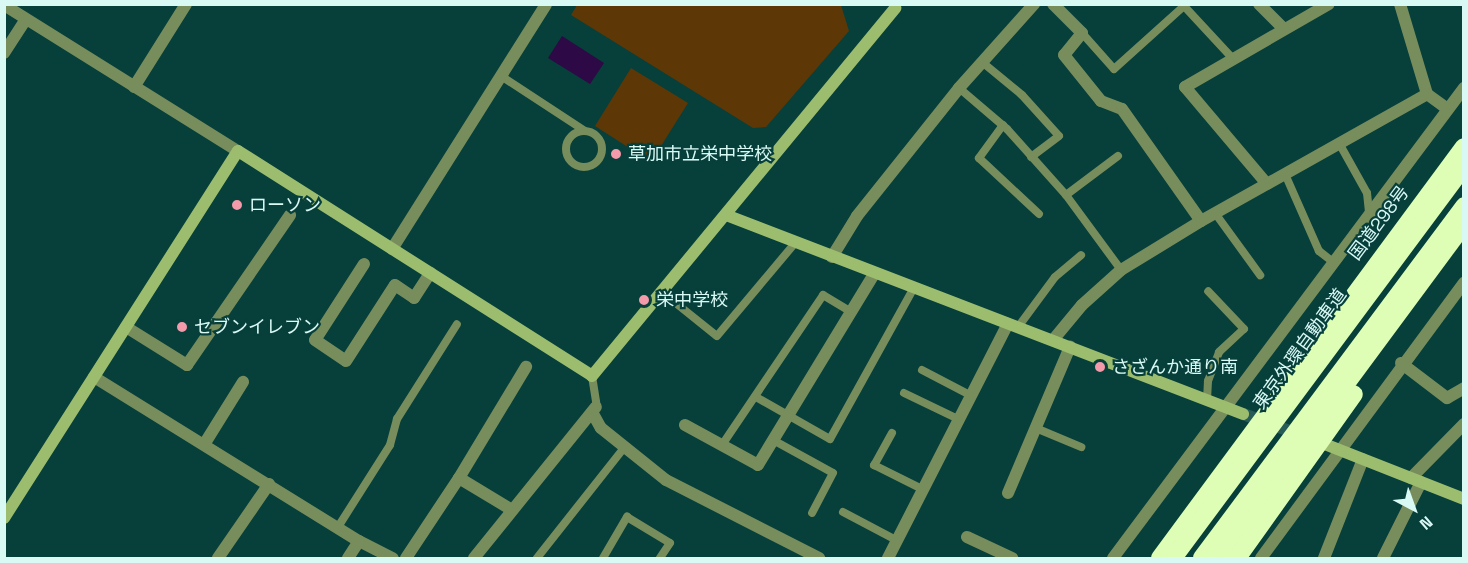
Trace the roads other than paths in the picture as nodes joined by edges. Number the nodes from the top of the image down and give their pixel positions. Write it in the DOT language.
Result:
graph roads {
  1 [pos="186,4"];
  2 [pos="546,4"];
  3 [pos="1034,4"];
  4 [pos="1053,4"];
  5 [pos="1259,4"];
  6 [pos="1329,4"];
  7 [pos="1400,4"];
  8 [pos="4,6"];
  9 [pos="897,6"];
  10 [pos="26,19"];
  11 [pos="1284,29"];
  12 [pos="1082,33"];
  13 [pos="4,52"];
  14 [pos="1233,59"];
  15 [pos="982,62"];
  16 [pos="501,76"];
  17 [pos="134,87"];
  18 [pos="1464,87"];
  19 [pos="959,88"];
  20 [pos="1427,94"];
  21 [pos="1446,108"];
  22 [pos="1003,125"];
  23 [pos="592,135"];
  24 [pos="1339,143"];
  25 [pos="1464,145"];
  26 [pos="238,151"];
  27 [pos="1118,156"];
  28 [pos="1031,157"];
  29 [pos="1455,167"];
  30 [pos="1285,174"];
  31 [pos="1266,184"];
  32 [pos="1066,195"];
  33 [pos="1464,206"];
  34 [pos="1215,213"];
  35 [pos="1369,213"];
  36 [pos="1039,214"];
  37 [pos="726,215"];
  38 [pos="290,216"];
  39 [pos="1201,221"];
  40 [pos="1464,224"];
  41 [pos="796,242"];
  42 [pos="392,249"];
  43 [pos="1081,255"];
  44 [pos="832,257"];
  45 [pos="1332,261"];
  46 [pos="364,264"];
  47 [pos="1430,268"];
  48 [pos="1121,270"];
  49 [pos="430,273"];
  50 [pos="874,274"];
  51 [pos="1260,275"];
  52 [pos="1464,283"];
  53 [pos="913,289"];
  54 [pos="1208,291"];
  55 [pos="662,292"];
  56 [pos="851,312"];
  57 [pos="456,324"];
  58 [pos="1013,326"];
  59 [pos="126,327"];
  60 [pos="1053,340"];
  61 [pos="1071,347"];
  62 [pos="1401,363"];
  63 [pos="526,367"];
  64 [pos="1297,369"];
  65 [pos="922,370"];
  66 [pos="592,376"];
  67 [pos="94,377"];
  68 [pos="243,382"];
  69 [pos="1464,388"];
  70 [pos="904,393"];
  71 [pos="970,395"];
  72 [pos="756,397"];
  73 [pos="1207,400"];
  74 [pos="1224,406"];
  75 [pos="594,409"];
  76 [pos="1243,414"];
  77 [pos="787,416"];
  78 [pos="958,419"];
  79 [pos="685,424"];
  80 [pos="1464,424"];
  81 [pos="1038,429"];
  82 [pos="892,433"];
  83 [pos="773,440"];
  84 [pos="205,443"];
  85 [pos="722,445"];
  86 [pos="1328,445"];
  87 [pos="1081,447"];
  88 [pos="624,448"];
  89 [pos="1340,450"];
  90 [pos="1363,459"];
  91 [pos="459,478"];
  92 [pos="1416,480"];
  93 [pos="269,484"];
  94 [pos="922,489"];
  95 [pos="1008,493"];
  96 [pos="1464,499"];
  97 [pos="512,510"];
  98 [pos="843,512"];
  99 [pos="812,513"];
  100 [pos="4,518"];
  101 [pos="338,527"];
  102 [pos="967,537"];
  103 [pos="896,540"];
  104 [pos="358,541"];
  105 [pos="218,558"];
  106 [pos="348,558"];
  107 [pos="393,558"];
  108 [pos="406,558"];
  109 [pos="474,558"];
  110 [pos="537,558"];
  111 [pos="603,558"];
  112 [pos="660,558"];
  113 [pos="819,558"];
  114 [pos="888,558"];
  115 [pos="1012,558"];
  116 [pos="1113,558"];
  117 [pos="1148,558"];
  118 [pos="1160,558"];
  119 [pos="1173,558"];
  120 [pos="1202,558"];
  121 [pos="1217,558"];
  122 [pos="1237,558"];
  123 [pos="1261,558"];
  124 [pos="1324,558"];
  125 [pos="1383,558"];
  1 -- 17 [label="street"];
  2 -- 16 [label="street"];
  3 -- 15 [label="street"];
  4 -- 12 [label="street"];
  5 -- 11 [label="street"];
  6 -- 11 [label="street"];
  7 -- 20 [label="street"];
  8 -- 10 [label="street"];
  9 -- 37 [label="street"];
  10 -- 13 [label="street"];
  10 -- 17 [label="street"];
  11 -- 14 [label="street"];
  12 -- 14 [label="lane"];
  12 -- 39 [label="street"];
  14 -- 31 [label="street"];
  15 -- 19 [label="street"];
  15 -- 28 [label="lane"];
  16 -- 23 [label="lane"];
  16 -- 42 [label="street"];
  17 -- 26 [label="street"];
  18 -- 21 [label="street"];
  19 -- 22 [label="lane"];
  19 -- 44 [label="street"];
  20 -- 21 [label="street"];
  20 -- 24 [label="street"];
  21 -- 35 [label="street"];
  22 -- 28 [label="lane"];
  22 -- 36 [label="lane"];
  23 -- 23 [label="lane"];
  24 -- 30 [label="street"];
  24 -- 35 [label="lane"];
  25 -- 29 [label="highway"];
  26 -- 42 [label="street"];
  26 -- 59 [label="street"];
  27 -- 32 [label="lane"];
  28 -- 32 [label="lane"];
  29 -- 64 [label="highway, 国道298号"];
  29 -- 119 [label="highway, 東京外環自動車道, bridge"];
  30 -- 31 [label="street"];
  30 -- 45 [label="lane"];
  31 -- 34 [label="street"];
  32 -- 48 [label="lane"];
  33 -- 120 [label="highway, bridge"];
  34 -- 39 [label="street"];
  34 -- 51 [label="lane"];
  35 -- 45 [label="street"];
  37 -- 41 [label="street"];
  37 -- 55 [label="street"];
  38 -- 59 [label="street"];
  39 -- 48 [label="street"];
  40 -- 47 [label="highway"];
  41 -- 44 [label="street"];
  41 -- 55 [label="lane"];
  42 -- 49 [label="street"];
  43 -- 58 [label="lane"];
  44 -- 50 [label="street"];
  45 -- 74 [label="street"];
  46 -- 49 [label="street"];
  47 -- 121 [label="highway"];
  47 -- 122 [label="highway, bridge"];
  48 -- 60 [label="street"];
  49 -- 66 [label="street"];
  50 -- 53 [label="street"];
  50 -- 56 [label="street"];
  52 -- 62 [label="street"];
  53 -- 58 [label="street"];
  53 -- 77 [label="lane"];
  54 -- 73 [label="lane"];
  55 -- 66 [label="street"];
  56 -- 72 [label="lane"];
  56 -- 77 [label="street"];
  57 -- 101 [label="lane"];
  58 -- 60 [label="street"];
  58 -- 71 [label="street"];
  59 -- 67 [label="street"];
  60 -- 61 [label="street"];
  61 -- 73 [label="street"];
  61 -- 81 [label="street"];
  62 -- 69 [label="street"];
  62 -- 89 [label="street"];
  63 -- 91 [label="street"];
  64 -- 117 [label="highway"];
  64 -- 118 [label="highway, 国道298号"];
  65 -- 71 [label="lane"];
  66 -- 75 [label="lane"];
  67 -- 84 [label="street"];
  67 -- 100 [label="street"];
  68 -- 84 [label="street"];
  70 -- 78 [label="lane"];
  71 -- 78 [label="street"];
  72 -- 77 [label="lane"];
  72 -- 85 [label="lane"];
  73 -- 74 [label="street"];
  74 -- 76 [label="street"];
  74 -- 116 [label="street"];
  75 -- 88 [label="street"];
  75 -- 97 [label="street"];
  77 -- 83 [label="street"];
  78 -- 94 [label="street"];
  79 -- 85 [label="street"];
  80 -- 92 [label="street"];
  81 -- 87 [label="lane"];
  81 -- 95 [label="street"];
  82 -- 94 [label="lane"];
  83 -- 85 [label="street"];
  83 -- 99 [label="lane"];
  84 -- 93 [label="street"];
  86 -- 89 [label="street"];
  88 -- 110 [label="lane"];
  88 -- 113 [label="street"];
  89 -- 90 [label="street"];
  89 -- 123 [label="street"];
  90 -- 92 [label="street"];
  90 -- 124 [label="street"];
  91 -- 97 [label="street"];
  91 -- 108 [label="street"];
  92 -- 96 [label="street"];
  92 -- 125 [label="street"];
  93 -- 101 [label="street"];
  93 -- 105 [label="street"];
  94 -- 103 [label="street"];
  97 -- 109 [label="street"];
  98 -- 103 [label="lane"];
  101 -- 104 [label="street"];
  102 -- 115 [label="street"];
  103 -- 114 [label="street"];
  104 -- 106 [label="street"];
  104 -- 107 [label="street"];
  111 -- 112 [label="lane"];
}
